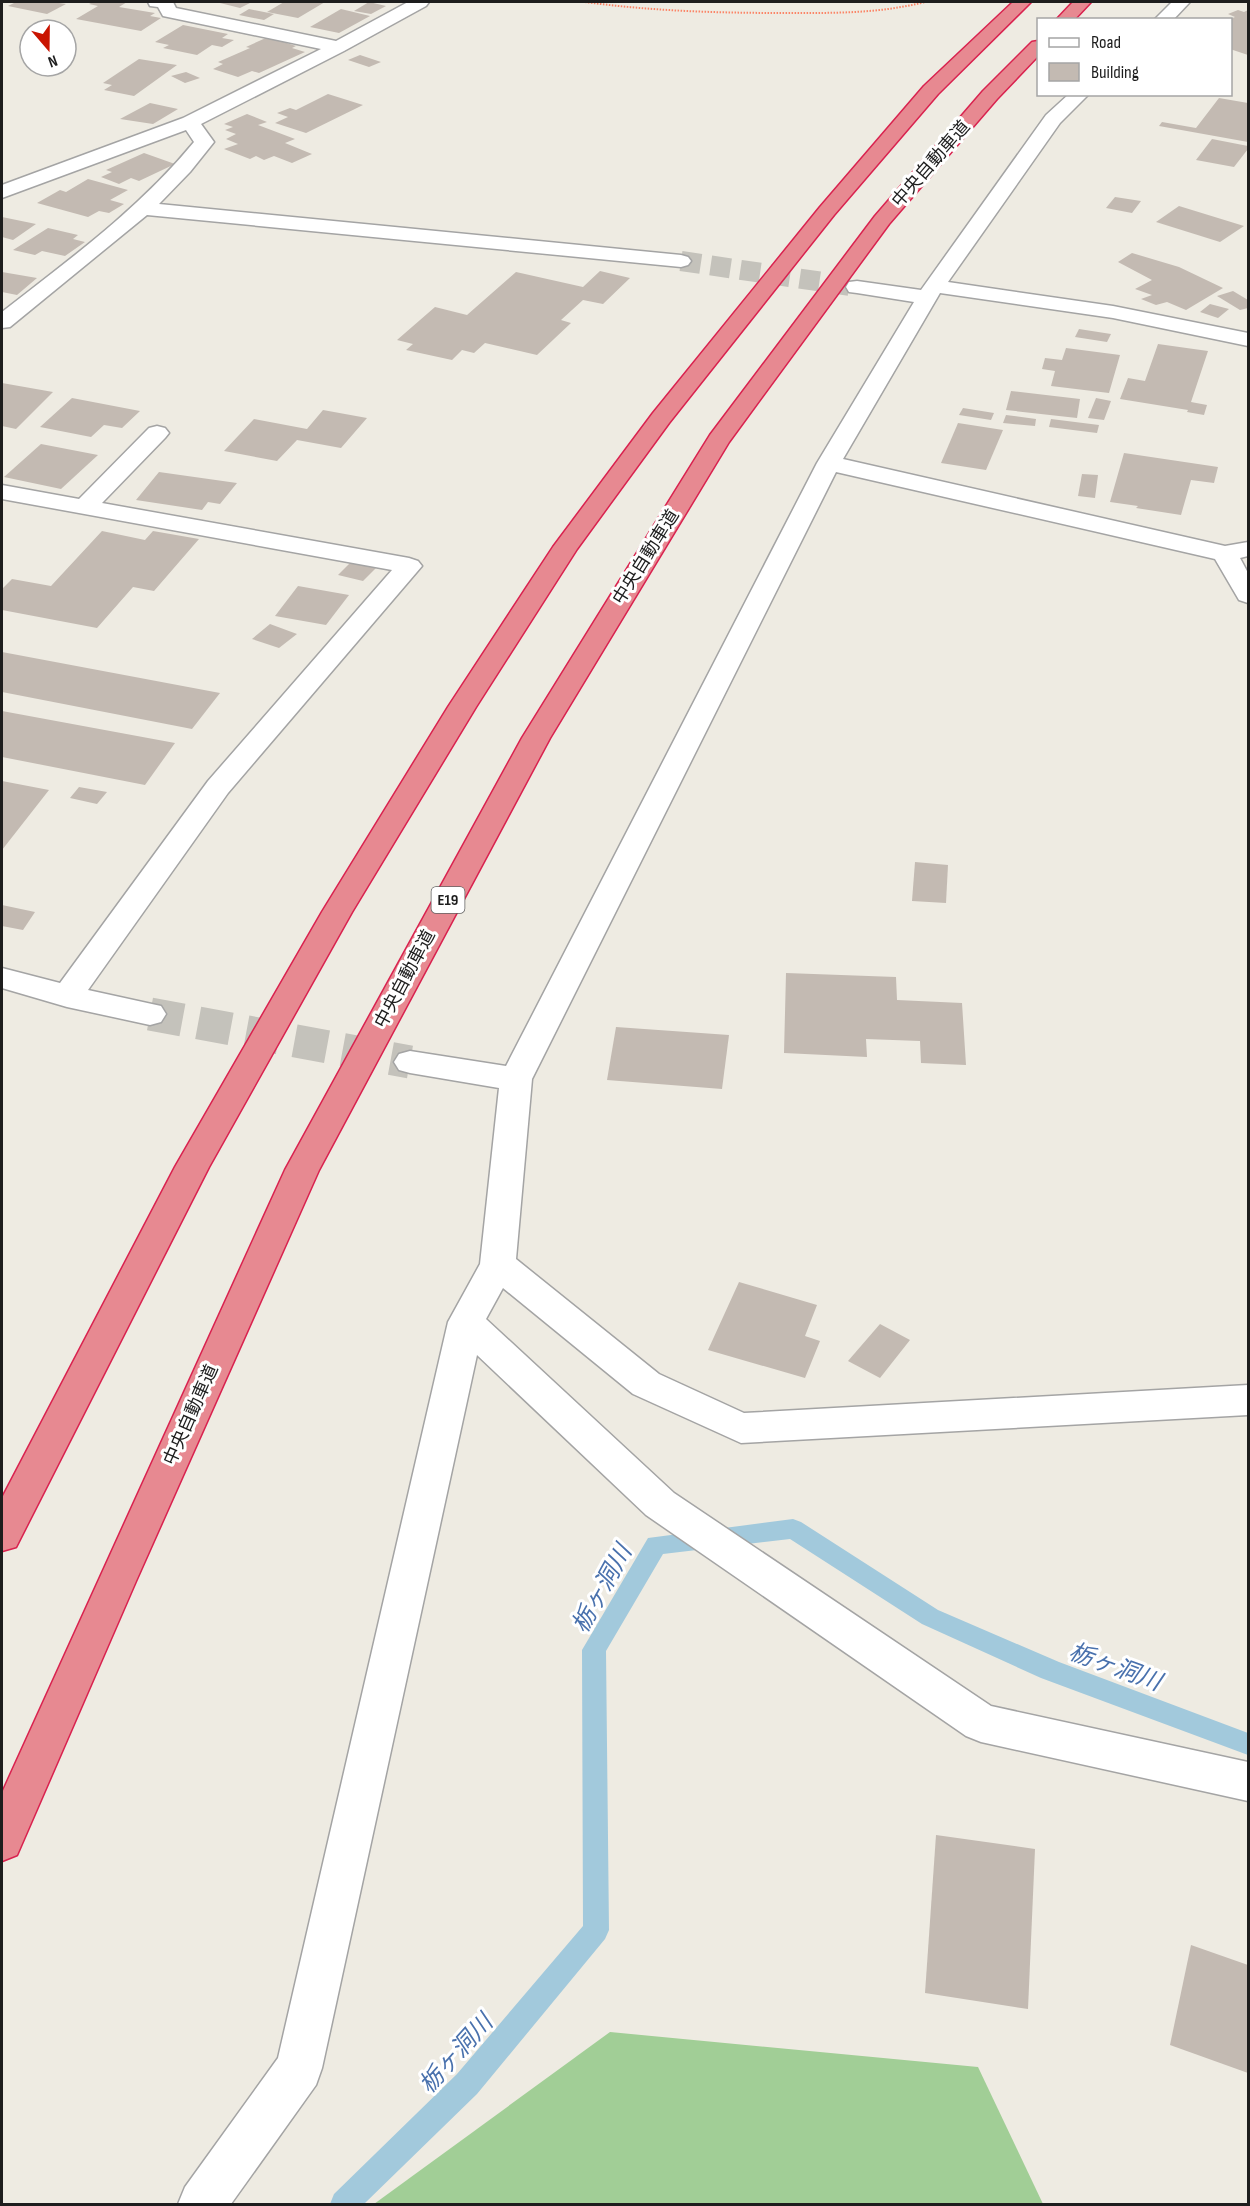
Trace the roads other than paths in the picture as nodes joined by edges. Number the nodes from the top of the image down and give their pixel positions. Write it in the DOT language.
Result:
graph roads {
  1 [pos="156,2"];
  2 [pos="420,2"];
  3 [pos="1022,2"];
  4 [pos="1082,2"];
  5 [pos="1181,2"];
  6 [pos="1066,18"];
  7 [pos="1164,18"];
  8 [pos="338,47"];
  9 [pos="1037,47"];
  10 [pos="1078,96"];
  11 [pos="190,122"];
  12 [pos="2,192"];
  13 [pos="144,209"];
  14 [pos="681,261"];
  15 [pos="857,287"];
  16 [pos="930,291"];
  17 [pos="2,322"];
  18 [pos="1248,340"];
  19 [pos="157,433"];
  20 [pos="829,463"];
  21 [pos="2,492"];
  22 [pos="84,507"];
  23 [pos="1237,551"];
  24 [pos="1248,595"];
  25 [pos="2,978"];
  26 [pos="67,996"];
  27 [pos="150,1014"];
  28 [pos="410,1062"];
  29 [pos="516,1079"];
  30 [pos="498,1264"];
  31 [pos="466,1322"];
  32 [pos="1248,1400"];
  33 [pos="2,1535"];
  34 [pos="1248,1782"];
  35 [pos="2,1840"];
  36 [pos="202,2205"];
  1 -- 8 [label="street"];
  2 -- 8 [label="street"];
  3 -- 33 [label="highway"];
  4 -- 6 [label="highway"];
  5 -- 7 [label="street"];
  8 -- 11 [label="street"];
  9 -- 35 [label="highway, 中央自動車道 / E19"];
  10 -- 16 [label="street"];
  11 -- 12 [label="street"];
  11 -- 13 [label="street"];
  13 -- 14 [label="street"];
  13 -- 17 [label="street"];
  15 -- 16 [label="street"];
  16 -- 18 [label="street"];
  16 -- 20 [label="street"];
  19 -- 22 [label="street"];
  20 -- 23 [label="street"];
  20 -- 29 [label="street"];
  21 -- 22 [label="street"];
  22 -- 26 [label="street"];
  23 -- 24 [label="street"];
  25 -- 26 [label="street"];
  26 -- 27 [label="street"];
  28 -- 29 [label="street"];
  29 -- 30 [label="street"];
  30 -- 31 [label="street"];
  30 -- 32 [label="street"];
  31 -- 34 [label="street"];
  31 -- 36 [label="street"];
}
